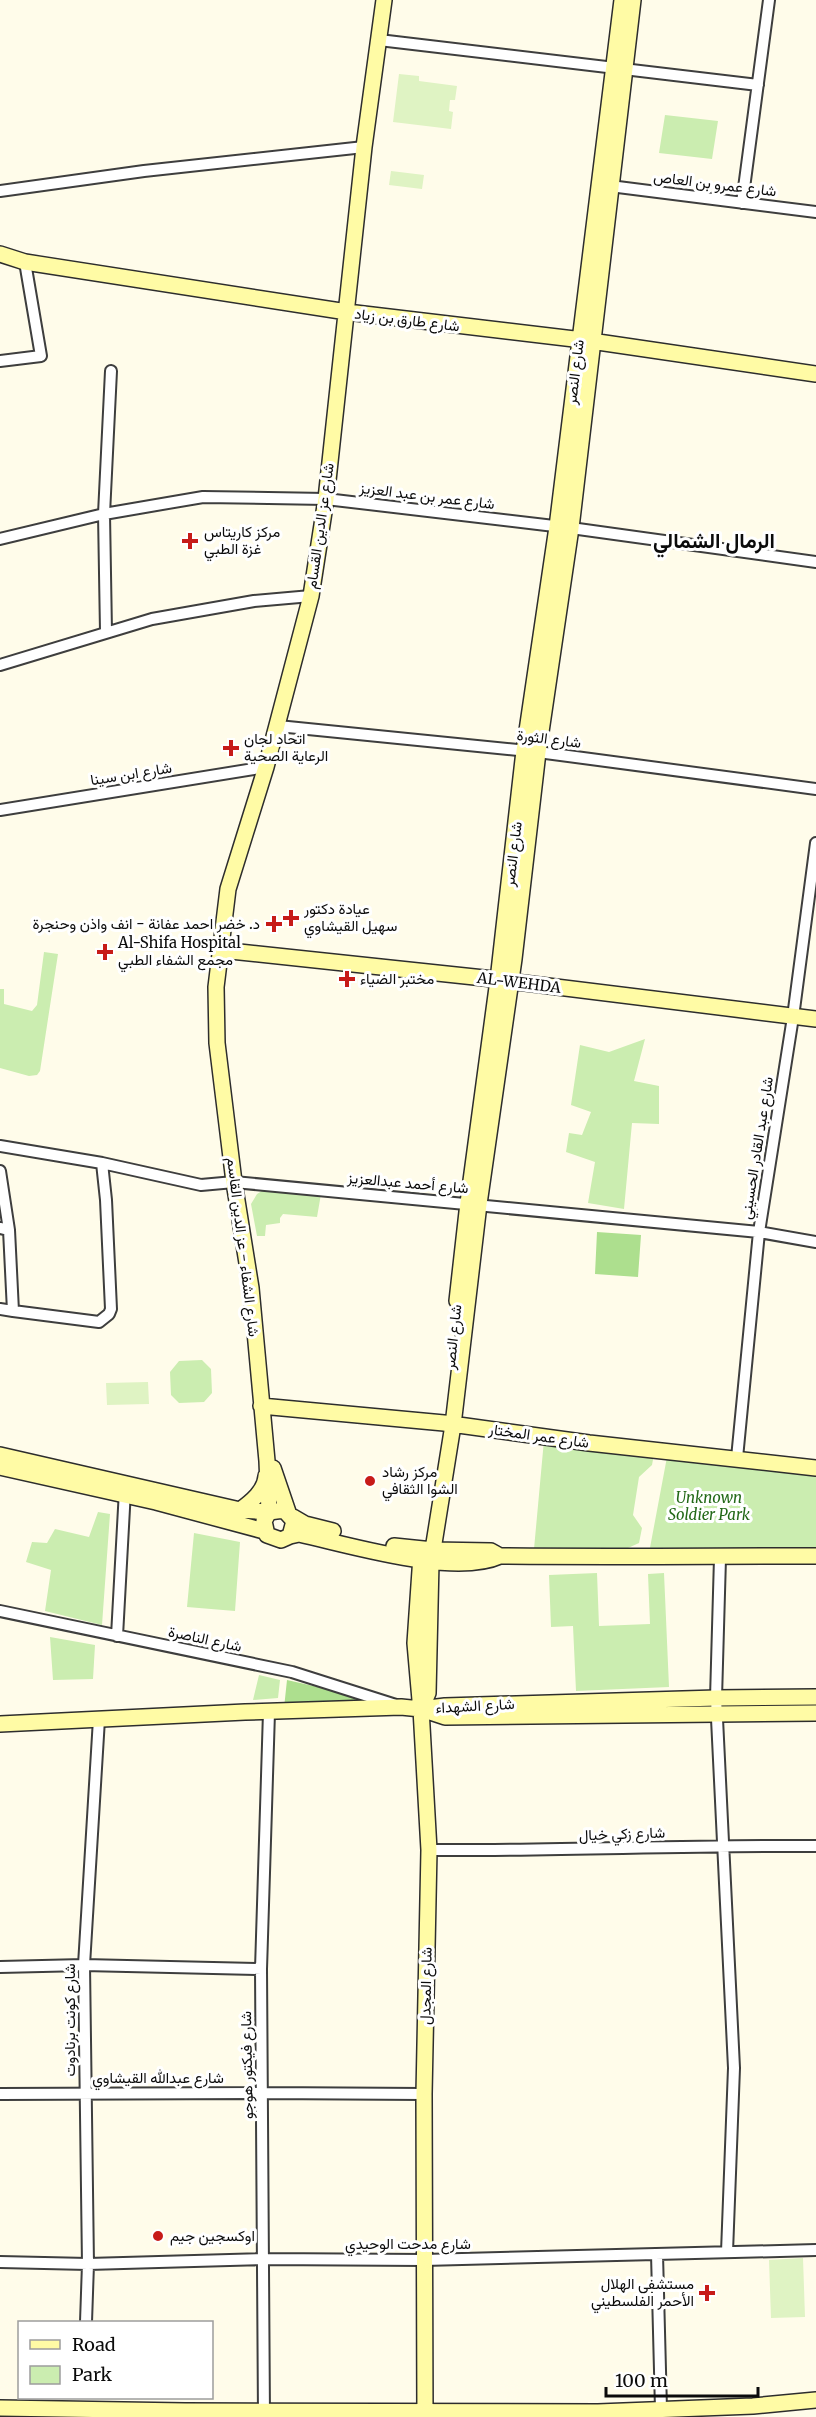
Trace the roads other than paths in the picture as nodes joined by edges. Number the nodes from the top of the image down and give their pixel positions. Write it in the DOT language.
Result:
graph roads {
  1 [pos="384,0"];
  2 [pos="622,0"];
  3 [pos="633,0"];
  4 [pos="769,0"];
  5 [pos="379,40"];
  6 [pos="619,68"];
  7 [pos="758,85"];
  8 [pos="364,147"];
  9 [pos="610,186"];
  10 [pos="0,191"];
  11 [pos="742,203"];
  12 [pos="816,212"];
  13 [pos="0,254"];
  14 [pos="25,262"];
  15 [pos="347,312"];
  16 [pos="585,340"];
  17 [pos="0,361"];
  18 [pos="111,371"];
  19 [pos="816,374"];
  20 [pos="326,499"];
  21 [pos="104,514"];
  22 [pos="564,527"];
  23 [pos="0,539"];
  24 [pos="816,562"];
  25 [pos="311,596"];
  26 [pos="106,633"];
  27 [pos="0,665"];
  28 [pos="278,726"];
  29 [pos="531,752"];
  30 [pos="266,767"];
  31 [pos="816,789"];
  32 [pos="0,810"];
  33 [pos="816,843"];
  34 [pos="221,950"];
  35 [pos="504,981"];
  36 [pos="793,1017"];
  37 [pos="816,1019"];
  38 [pos="217,1043"];
  39 [pos="0,1146"];
  40 [pos="102,1163"];
  41 [pos="0,1172"];
  42 [pos="234,1182"];
  43 [pos="473,1203"];
  44 [pos="5,1229"];
  45 [pos="759,1232"];
  46 [pos="816,1242"];
  47 [pos="0,1309"];
  48 [pos="13,1311"];
  49 [pos="261,1406"];
  50 [pos="449,1424"];
  51 [pos="0,1455"];
  52 [pos="267,1456"];
  53 [pos="737,1458"];
  54 [pos="0,1467"];
  55 [pos="816,1468"];
  56 [pos="125,1490"];
  57 [pos="240,1510"];
  58 [pos="269,1512"];
  59 [pos="290,1514"];
  60 [pos="264,1531"];
  61 [pos="290,1536"];
  62 [pos="427,1555"];
  63 [pos="816,1556"];
  64 [pos="720,1558"];
  65 [pos="0,1611"];
  66 [pos="117,1636"];
  67 [pos="816,1697"];
  68 [pos="717,1705"];
  69 [pos="401,1707"];
  70 [pos="421,1709"];
  71 [pos="269,1712"];
  72 [pos="816,1713"];
  73 [pos="99,1719"];
  74 [pos="0,1724"];
  75 [pos="722,1845"];
  76 [pos="816,1846"];
  77 [pos="429,1850"];
  78 [pos="84,1965"];
  79 [pos="0,1967"];
  80 [pos="261,1969"];
  81 [pos="262,2093"];
  82 [pos="0,2094"];
  83 [pos="85,2094"];
  84 [pos="424,2094"];
  85 [pos="816,2250"];
  86 [pos="727,2252"];
  87 [pos="657,2254"];
  88 [pos="263,2259"];
  89 [pos="424,2260"];
  90 [pos="0,2262"];
  91 [pos="88,2264"];
  92 [pos="86,2321"];
  93 [pos="816,2400"];
  94 [pos="83,2403"];
  95 [pos="0,2408"];
  96 [pos="661,2409"];
  97 [pos="185,2414"];
  98 [pos="264,2414"];
  99 [pos="425,2414"];
  1 -- 5 [label="main road, شارع عز الدين القسام"];
  2 -- 6 [label="main road, شارع النصر"];
  3 -- 6 [label="main road, شارع النصر"];
  4 -- 7 [label="street"];
  5 -- 6 [label="street"];
  5 -- 8 [label="main road, شارع عز الدين القسام"];
  6 -- 7 [label="street"];
  6 -- 9 [label="main road, شارع النصر"];
  6 -- 16 [label="main road, شارع النصر"];
  7 -- 11 [label="street"];
  8 -- 10 [label="street"];
  8 -- 15 [label="main road, شارع عز الدين القسام"];
  9 -- 11 [label="street, شارع عمرو بن العاص"];
  9 -- 16 [label="main road, شارع النصر"];
  11 -- 12 [label="street, شارع عمرو بن العاص"];
  13 -- 14 [label="main road, شارع طارق بن زياد"];
  14 -- 15 [label="main road, شارع طارق بن زياد"];
  14 -- 17 [label="street"];
  15 -- 16 [label="main road, شارع طارق بن زياد"];
  15 -- 20 [label="main road, شارع عز الدين القسام"];
  16 -- 19 [label="main road, شارع طارق بن زياد"];
  16 -- 22 [label="main road, شارع النصر"];
  18 -- 21 [label="street"];
  20 -- 21 [label="street, شارع عمر بن عبد العزيز"];
  20 -- 22 [label="street, شارع عمر بن عبد العزيز"];
  20 -- 25 [label="main road, شارع عز الدين القسام"];
  21 -- 23 [label="street, شارع عمر بن عبد العزيز"];
  21 -- 26 [label="street"];
  22 -- 24 [label="street, شارع عمر بن عبد العزيز"];
  22 -- 29 [label="main road, شارع النصر"];
  25 -- 26 [label="street"];
  25 -- 28 [label="main road, شارع عز الدين القسام"];
  26 -- 27 [label="street"];
  28 -- 29 [label="street, شارع الثورة"];
  28 -- 30 [label="main road, شارع عز الدين القسام"];
  29 -- 31 [label="street, شارع الثورة"];
  29 -- 35 [label="main road, شارع النصر"];
  30 -- 32 [label="street, شارع ابن سينا"];
  30 -- 34 [label="main road, شارع عز الدين القسام"];
  33 -- 36 [label="street, شارع عبد القادر الحسيني"];
  34 -- 35 [label="main road, AL-WEHDA"];
  34 -- 38 [label="main road, شارع عز الدين القسام"];
  35 -- 36 [label="main road, AL-WEHDA"];
  35 -- 43 [label="main road, شارع النصر"];
  36 -- 37 [label="main road, AL-WEHDA"];
  36 -- 45 [label="street, شارع عبد القادر الحسيني"];
  38 -- 42 [label="main road, شارع الشفاء - عز الدين القاسم"];
  39 -- 40 [label="street, شارع أحمد عبدالعزيز"];
  40 -- 42 [label="street, شارع أحمد عبدالعزيز"];
  40 -- 48 [label="street"];
  41 -- 44 [label="street"];
  42 -- 43 [label="street, شارع أحمد عبدالعزيز"];
  42 -- 49 [label="main road, شارع الشفاء - عز الدين القاسم"];
  43 -- 45 [label="street, شارع أحمد عبدالعزيز"];
  43 -- 50 [label="main road, شارع النصر"];
  44 -- 48 [label="street"];
  45 -- 46 [label="street, شارع أحمد عبدالعزيز"];
  45 -- 53 [label="street, شارع عبد القادر الحسيني"];
  47 -- 48 [label="street"];
  49 -- 50 [label="main road, شارع عمر المختار"];
  49 -- 52 [label="main road, شارع الشفاء - عز الدين القاسم"];
  50 -- 53 [label="main road, شارع عمر المختار"];
  50 -- 62 [label="main road, شارع النصر"];
  51 -- 56 [label="main road"];
  52 -- 57 [label="main road"];
  52 -- 58 [label="main road"];
  52 -- 59 [label="main road"];
  53 -- 55 [label="main road, شارع عمر المختار"];
  54 -- 56 [label="main road"];
  56 -- 57 [label="main road"];
  56 -- 60 [label="main road"];
  56 -- 66 [label="street"];
  57 -- 58 [label="main road"];
  58 -- 59 [label="main road"];
  58 -- 60 [label="main road"];
  59 -- 61 [label="main road"];
  59 -- 62 [label="main road"];
  60 -- 61 [label="main road"];
  61 -- 62 [label="main road"];
  62 -- 64 [label="main road"];
  62 -- 70 [label="main road, شارع المجدل"];
  63 -- 64 [label="main road"];
  64 -- 68 [label="street"];
  65 -- 66 [label="street, شارع الناصرة"];
  66 -- 69 [label="street, شارع الناصرة"];
  67 -- 68 [label="main road, شارع الشهداء"];
  68 -- 70 [label="main road, شارع الشهداء"];
  68 -- 72 [label="main road, شارع الشهداء"];
  68 -- 75 [label="street"];
  69 -- 70 [label="main road, شارع الشهداء"];
  69 -- 71 [label="main road"];
  70 -- 77 [label="main road, شارع المجدل"];
  71 -- 73 [label="main road"];
  71 -- 80 [label="street, شارع فيكتور هوجو"];
  73 -- 74 [label="main road"];
  73 -- 78 [label="street, شارع كونت برنادوت"];
  75 -- 76 [label="street, شارع زكي خيال"];
  75 -- 77 [label="street, شارع زكي خيال"];
  75 -- 86 [label="street"];
  77 -- 84 [label="main road, شارع المجدل"];
  78 -- 79 [label="street"];
  78 -- 80 [label="street"];
  78 -- 83 [label="street, شارع كونت برنادوت"];
  80 -- 81 [label="street, شارع فيكتور هوجو"];
  81 -- 83 [label="street, شارع عبدالله القيشاوي"];
  81 -- 84 [label="street, شارع عبدالله القيشاوي"];
  81 -- 88 [label="street, شارع فيكتور هوجو"];
  82 -- 83 [label="street, شارع عبدالله القيشاوي"];
  83 -- 91 [label="street, شارع كونت برنادوت"];
  84 -- 89 [label="main road, شارع المجدل"];
  85 -- 86 [label="street, شارع مدحت الوحيدي"];
  86 -- 87 [label="street, شارع مدحت الوحيدي"];
  87 -- 89 [label="street, شارع مدحت الوحيدي"];
  87 -- 96 [label="street"];
  88 -- 89 [label="street, شارع مدحت الوحيدي"];
  88 -- 91 [label="street, شارع مدحت الوحيدي"];
  88 -- 98 [label="street, شارع فيكتور هوجو"];
  89 -- 99 [label="main road, شارع المجدل"];
  90 -- 91 [label="street, شارع مدحت الوحيدي"];
  91 -- 92 [label="street, شارع كونت برنادوت"];
  93 -- 96 [label="main road"];
  94 -- 95 [label="main road"];
  94 -- 97 [label="main road"];
  96 -- 99 [label="main road"];
  97 -- 98 [label="main road"];
  98 -- 99 [label="main road"];
}
